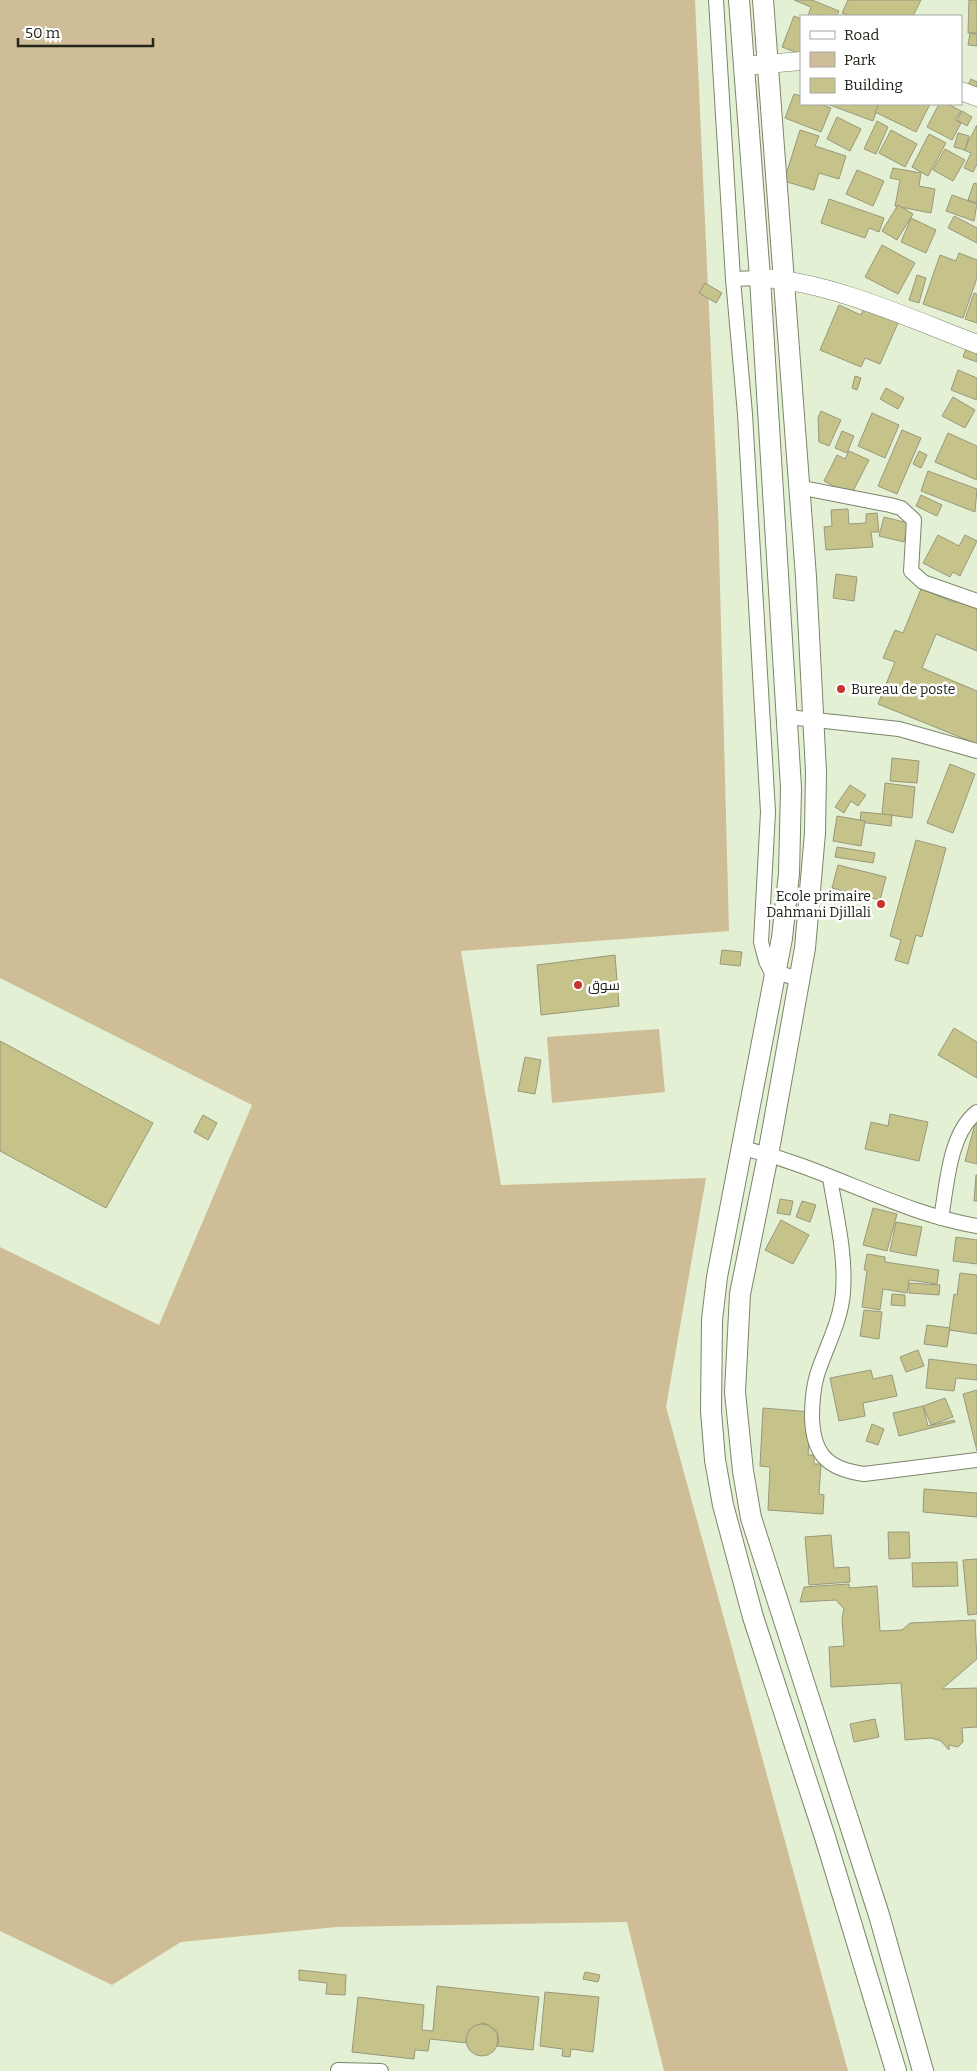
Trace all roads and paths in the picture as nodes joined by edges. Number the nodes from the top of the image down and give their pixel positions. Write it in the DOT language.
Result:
graph roads {
  1 [pos="716,0"];
  2 [pos="739,0"];
  3 [pos="763,0"];
  4 [pos="800,61"];
  5 [pos="768,63"];
  6 [pos="743,66"];
  7 [pos="962,90"];
  8 [pos="977,97"];
  9 [pos="760,278"];
  10 [pos="734,279"];
  11 [pos="784,279"];
  12 [pos="977,344"];
  13 [pos="798,487"];
  14 [pos="977,601"];
  15 [pos="788,717"];
  16 [pos="814,719"];
  17 [pos="977,751"];
  18 [pos="775,973"];
  19 [pos="800,979"];
  20 [pos="977,1112"];
  21 [pos="741,1148"];
  22 [pos="768,1155"];
  23 [pos="830,1178"];
  24 [pos="941,1218"];
  25 [pos="977,1226"];
  26 [pos="977,1460"];
  27 [pos="924,2069"];
  28 [pos="338,2070"];
  29 [pos="381,2071"];
  30 [pos="896,2071"];
  1 -- 10 [label="street"];
  2 -- 6 [label="main road"];
  3 -- 5 [label="main road"];
  4 -- 5 [label="street"];
  5 -- 6 [label="street"];
  5 -- 11 [label="main road"];
  6 -- 9 [label="main road"];
  7 -- 8 [label="street"];
  9 -- 10 [label="street"];
  9 -- 11 [label="street"];
  9 -- 15 [label="main road"];
  10 -- 18 [label="street"];
  11 -- 12 [label="street"];
  11 -- 13 [label="main road"];
  13 -- 14 [label="street"];
  13 -- 16 [label="main road"];
  15 -- 16 [label="street"];
  15 -- 18 [label="main road"];
  16 -- 17 [label="street"];
  16 -- 19 [label="main road"];
  18 -- 19 [label="street"];
  18 -- 21 [label="main road"];
  19 -- 22 [label="main road"];
  20 -- 24 [label="street"];
  21 -- 22 [label="street"];
  21 -- 30 [label="main road"];
  22 -- 23 [label="street"];
  22 -- 27 [label="main road"];
  23 -- 24 [label="street"];
  23 -- 26 [label="street"];
  24 -- 25 [label="street"];
  28 -- 29 [label="street"];
}
